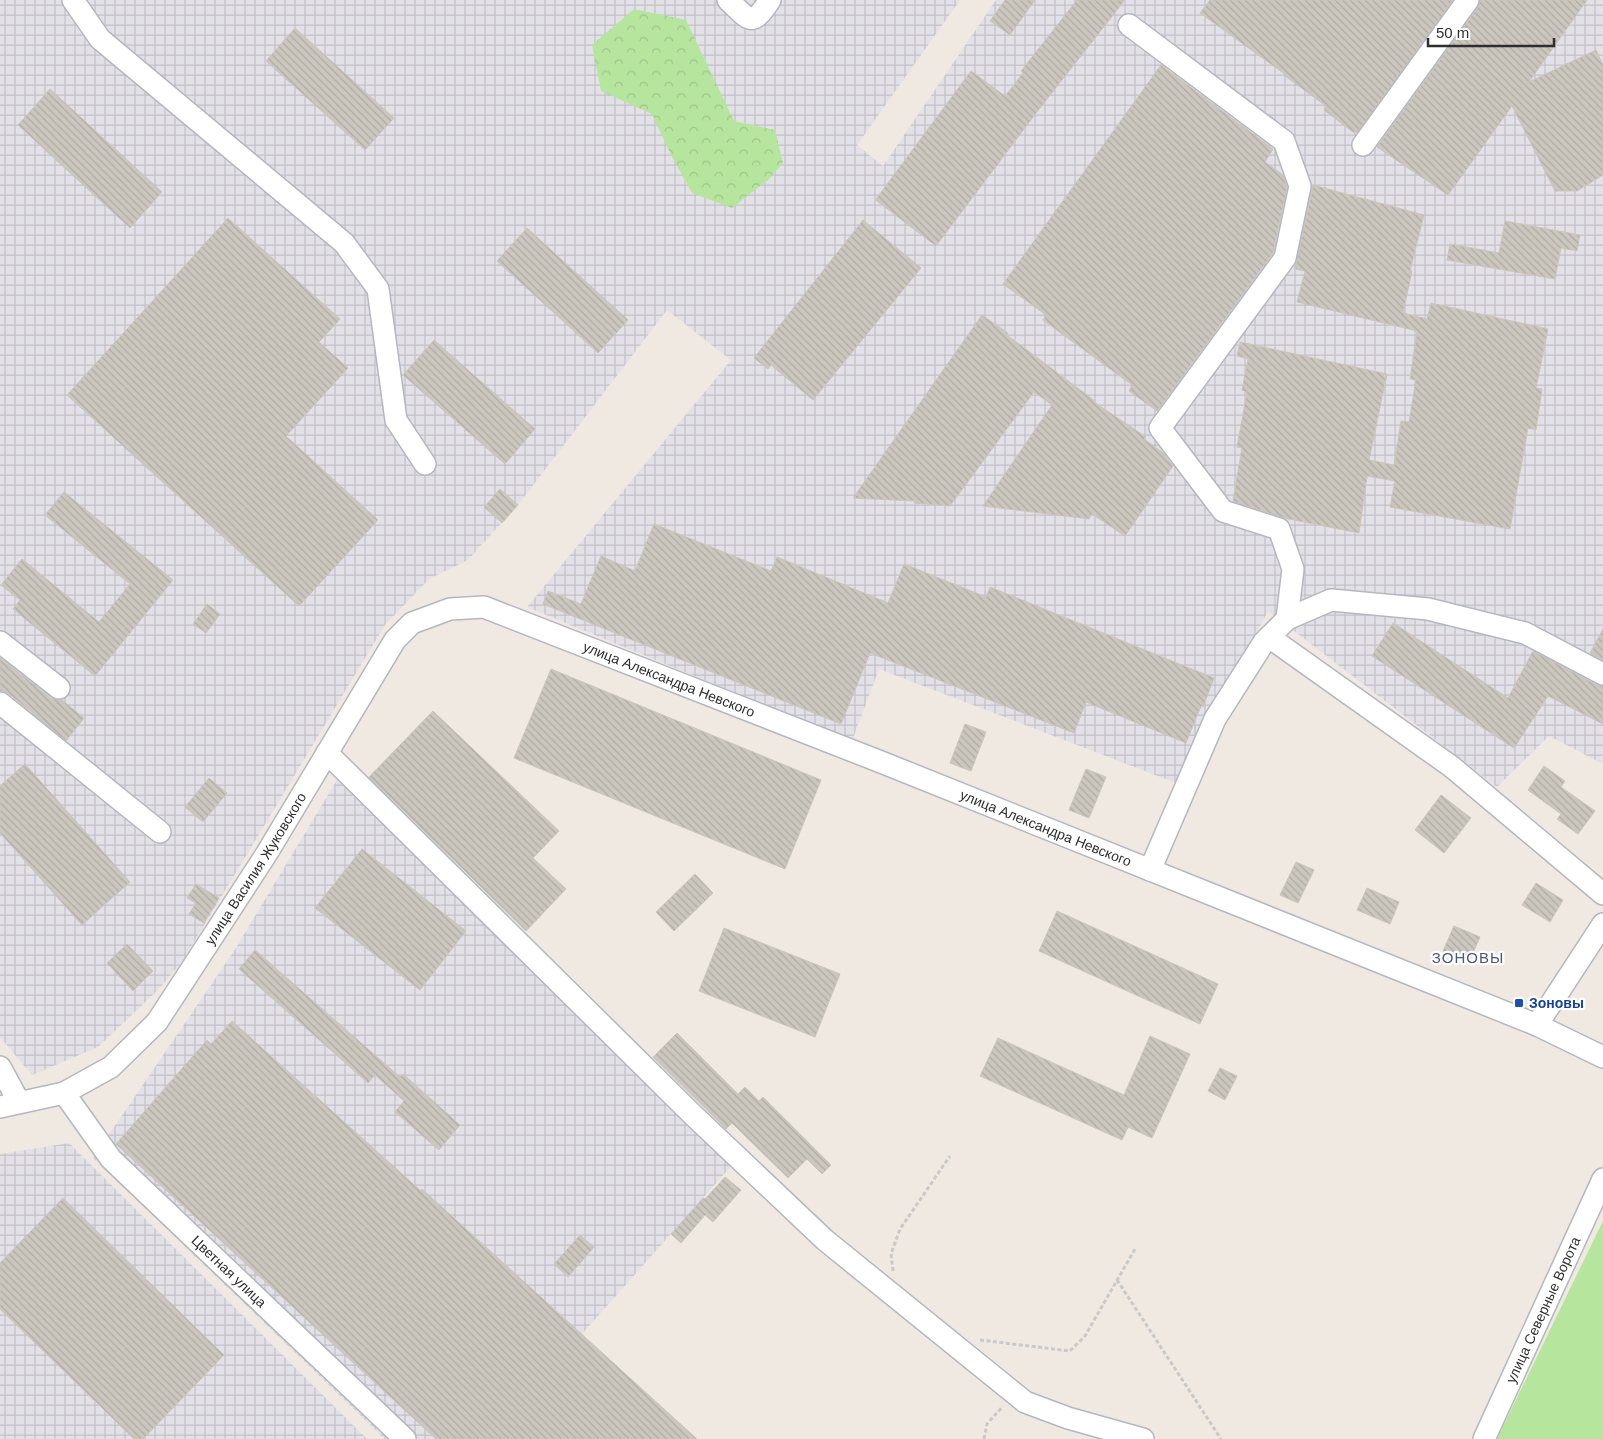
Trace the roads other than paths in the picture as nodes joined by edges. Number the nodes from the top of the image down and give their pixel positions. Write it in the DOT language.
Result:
graph roads {
  1 [pos="73,0"];
  2 [pos="728,0"];
  3 [pos="770,0"];
  4 [pos="1468,0"];
  5 [pos="1129,25"];
  6 [pos="1363,145"];
  7 [pos="425,464"];
  8 [pos="484,607"];
  9 [pos="1287,619"];
  10 [pos="1269,637"];
  11 [pos="0,642"];
  12 [pos="1603,674"];
  13 [pos="59,688"];
  14 [pos="0,703"];
  15 [pos="327,753"];
  16 [pos="160,832"];
  17 [pos="1150,870"];
  18 [pos="1603,894"];
  19 [pos="1603,924"];
  20 [pos="1538,1025"];
  21 [pos="1603,1058"];
  22 [pos="0,1068"];
  23 [pos="64,1093"];
  24 [pos="9,1104"];
  25 [pos="1603,1179"];
  26 [pos="405,1439"];
  27 [pos="1144,1439"];
  28 [pos="1484,1439"];
  1 -- 7 [label="street"];
  2 -- 3 [label="street"];
  4 -- 6 [label="street"];
  5 -- 9 [label="street"];
  8 -- 15 [label="street, улица Василия Жуковского"];
  8 -- 17 [label="street, улица Александра Невского"];
  9 -- 10 [label="street"];
  9 -- 12 [label="street"];
  10 -- 17 [label="street"];
  10 -- 18 [label="street"];
  11 -- 13 [label="street"];
  14 -- 16 [label="street"];
  15 -- 23 [label="street, улица Василия Жуковского"];
  15 -- 27 [label="street"];
  17 -- 20 [label="street, улица Александра Невского"];
  19 -- 20 [label="street"];
  20 -- 21 [label="street, улица Александра Невского"];
  22 -- 24 [label="street"];
  23 -- 24 [label="street, улица Василия Жуковского"];
  23 -- 26 [label="street, Цветная улица"];
  25 -- 28 [label="street, улица Северные Ворота"];
}
